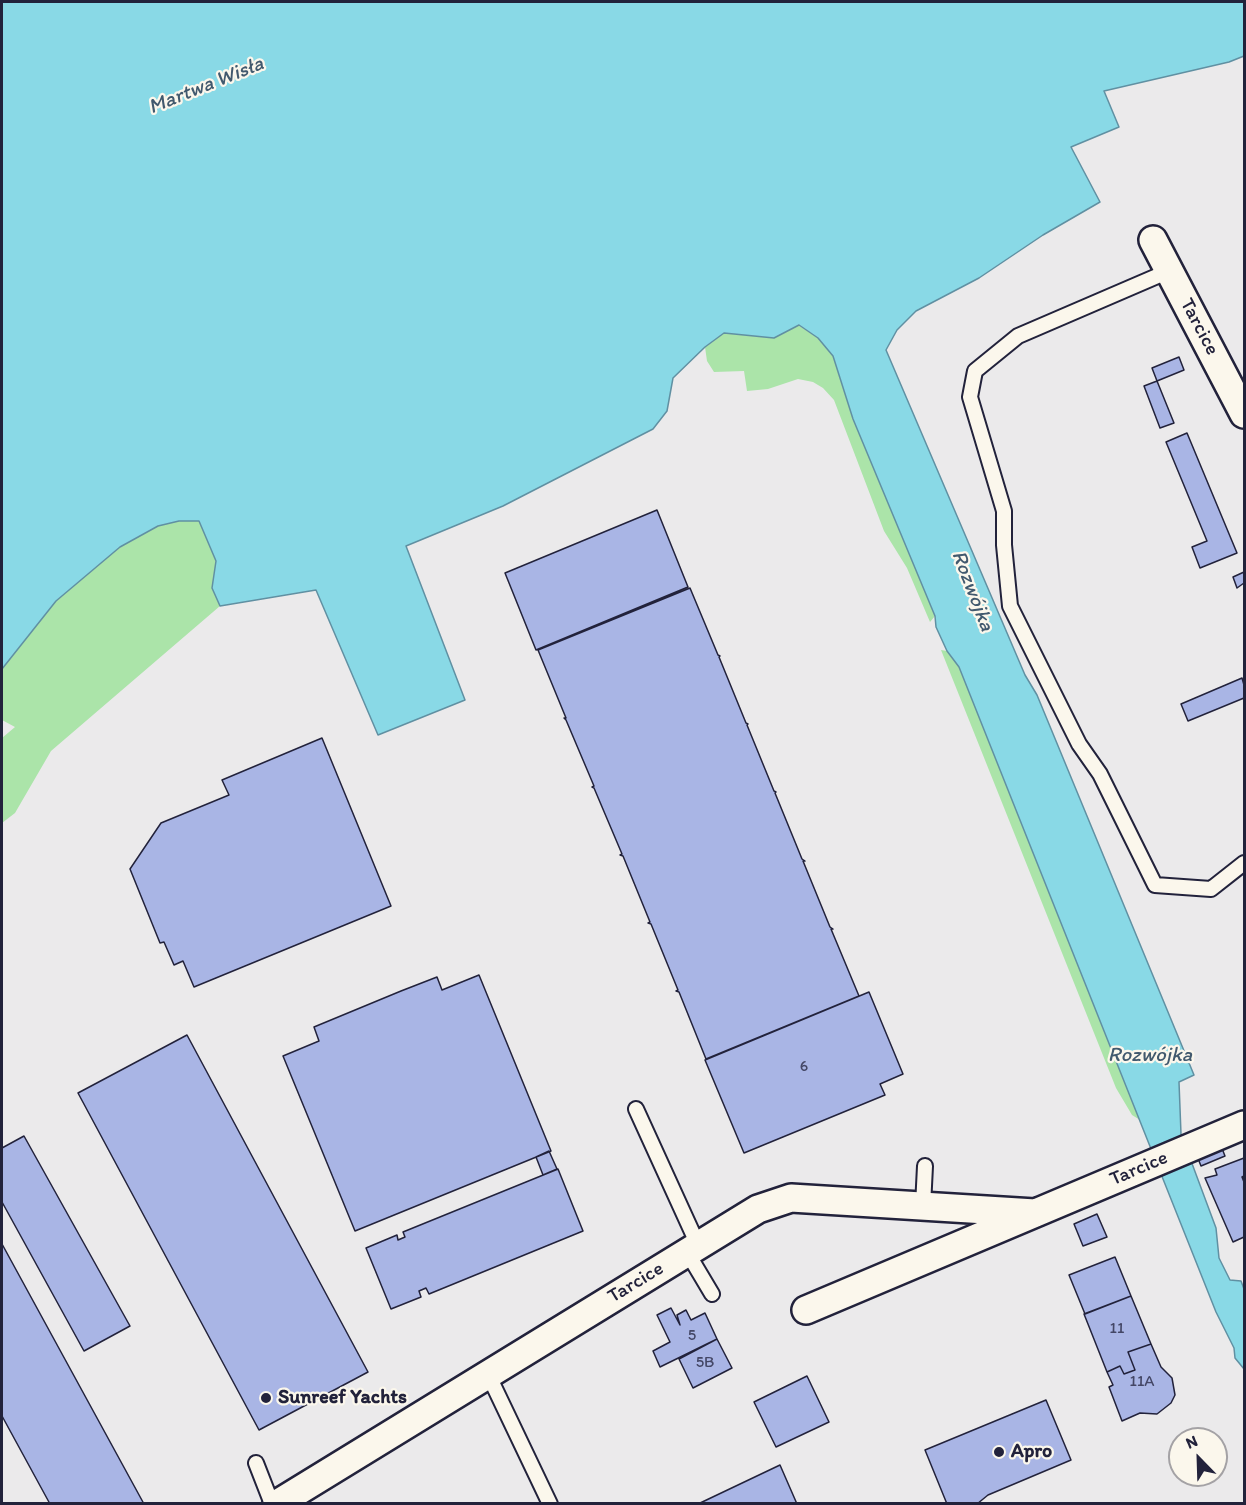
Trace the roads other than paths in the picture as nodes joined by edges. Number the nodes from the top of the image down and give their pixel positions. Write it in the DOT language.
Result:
graph roads {
  1 [pos="1153,240"];
  2 [pos="1169,270"];
  3 [pos="1245,414"];
  4 [pos="1245,863"];
  5 [pos="636,1109"];
  6 [pos="1245,1125"];
  7 [pos="925,1166"];
  8 [pos="923,1206"];
  9 [pos="1035,1213"];
  10 [pos="693,1249"];
  11 [pos="712,1294"];
  12 [pos="806,1310"];
  13 [pos="488,1374"];
  14 [pos="256,1463"];
  15 [pos="272,1503"];
  16 [pos="277,1503"];
  17 [pos="550,1503"];
  1 -- 2 [label="street, Tarcice"];
  2 -- 3 [label="street, Tarcice"];
  2 -- 4 [label="lane"];
  5 -- 10 [label="lane"];
  6 -- 9 [label="street, Tarcice"];
  7 -- 8 [label="lane"];
  8 -- 9 [label="street, Tarcice"];
  8 -- 10 [label="street, Tarcice"];
  9 -- 12 [label="street, Tarcice"];
  10 -- 11 [label="lane"];
  10 -- 13 [label="street, Tarcice"];
  13 -- 16 [label="street, Tarcice"];
  13 -- 17 [label="lane"];
  14 -- 15 [label="lane"];
}
